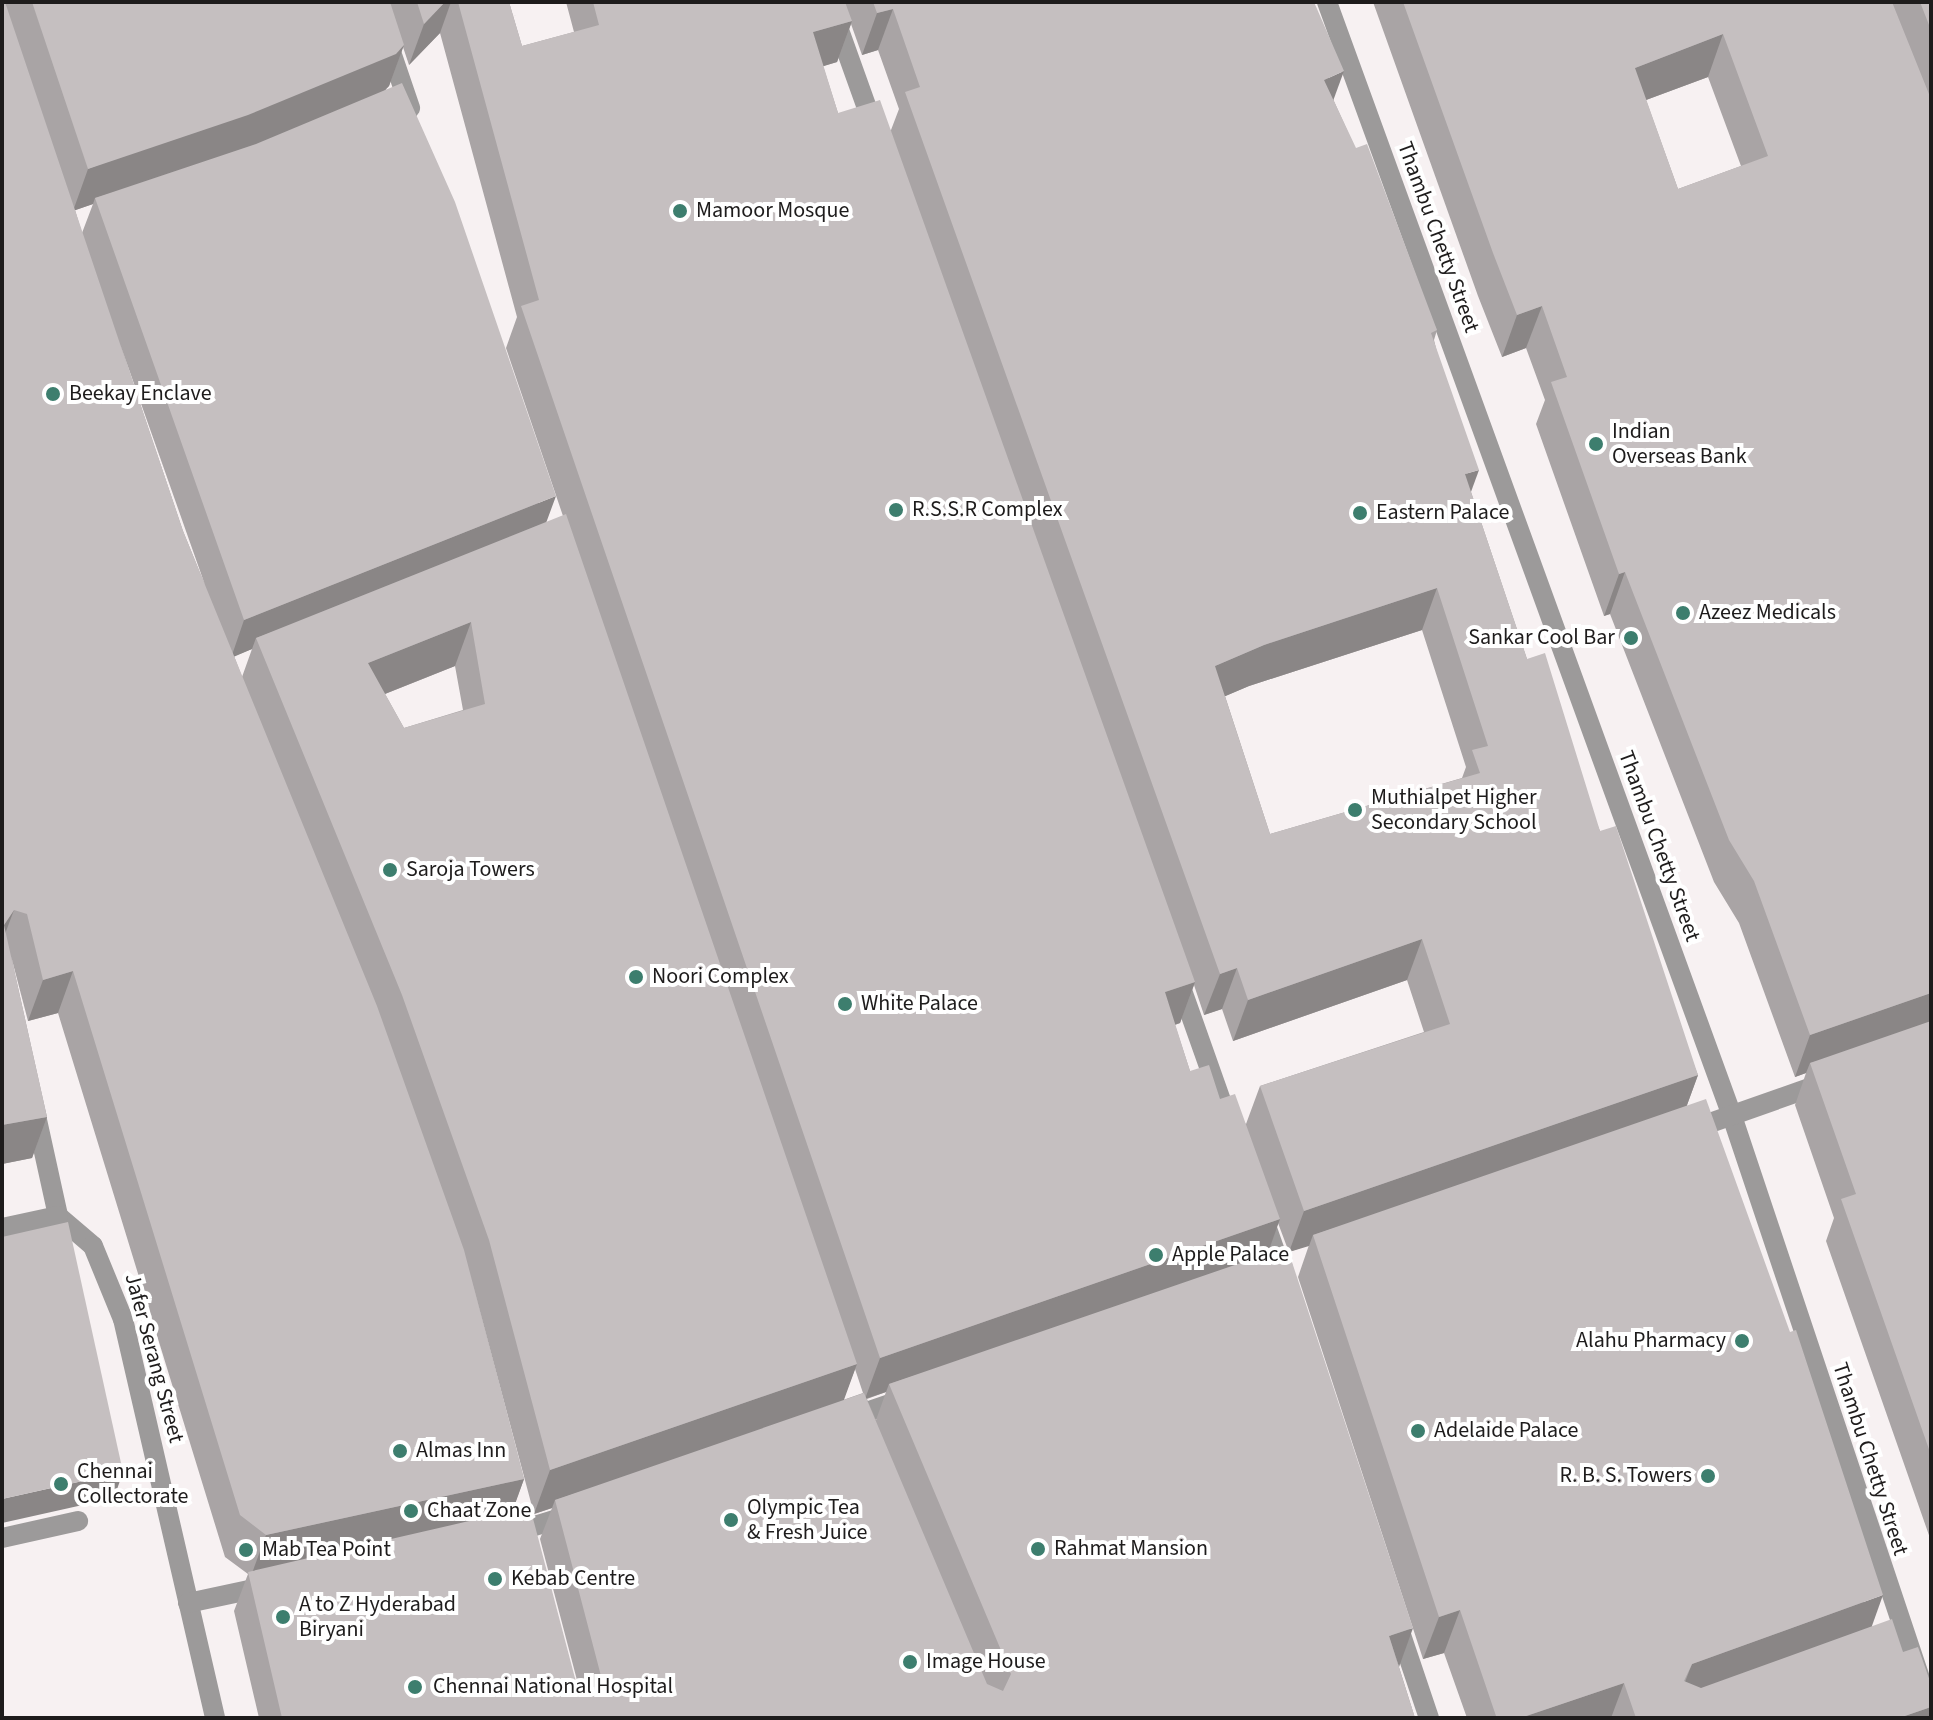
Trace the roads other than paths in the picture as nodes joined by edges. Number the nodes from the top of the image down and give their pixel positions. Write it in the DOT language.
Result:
graph roads {
  1 [pos="374,2"];
  2 [pos="829,2"];
  3 [pos="1327,2"];
  4 [pos="407,98"];
  5 [pos="381,110"];
  6 [pos="417,127"];
  7 [pos="883,152"];
  8 [pos="1171,960"];
  9 [pos="1846,1075"];
  10 [pos="28,1082"];
  11 [pos="1732,1116"];
  12 [pos="1672,1137"];
  13 [pos="1235,1139"];
  14 [pos="1257,1199"];
  15 [pos="58,1216"];
  16 [pos="2,1228"];
  17 [pos="1291,1271"];
  18 [pos="1254,1283"];
  19 [pos="1293,1303"];
  20 [pos="931,1391"];
  21 [pos="854,1407"];
  22 [pos="828,1425"];
  23 [pos="869,1444"];
  24 [pos="517,1500"];
  25 [pos="596,1506"];
  26 [pos="78,1521"];
  27 [pos="2,1538"];
  28 [pos="493,1538"];
  29 [pos="526,1538"];
  30 [pos="295,1580"];
  31 [pos="188,1603"];
  32 [pos="1391,1605"];
  33 [pos="1931,1711"];
  34 [pos="215,1718"];
  35 [pos="1429,1718"];
  1 -- 4 [label="street"];
  2 -- 7 [label="street"];
  3 -- 11 [label="street, Thambu Chetty Street"];
  4 -- 5 [label="street"];
  4 -- 6 [label="street"];
  8 -- 13 [label="street"];
  9 -- 11 [label="street"];
  10 -- 15 [label="street"];
  11 -- 12 [label="street"];
  11 -- 33 [label="street, Thambu Chetty Street"];
  14 -- 17 [label="street"];
  15 -- 16 [label="street"];
  15 -- 31 [label="street, Jafer Serang Street"];
  17 -- 18 [label="street"];
  17 -- 19 [label="street"];
  20 -- 21 [label="street"];
  21 -- 22 [label="street"];
  21 -- 23 [label="street"];
  24 -- 29 [label="street"];
  25 -- 29 [label="street"];
  26 -- 27 [label="street"];
  28 -- 29 [label="street"];
  30 -- 31 [label="street"];
  31 -- 34 [label="street, Jafer Serang Street"];
  32 -- 35 [label="street"];
}
